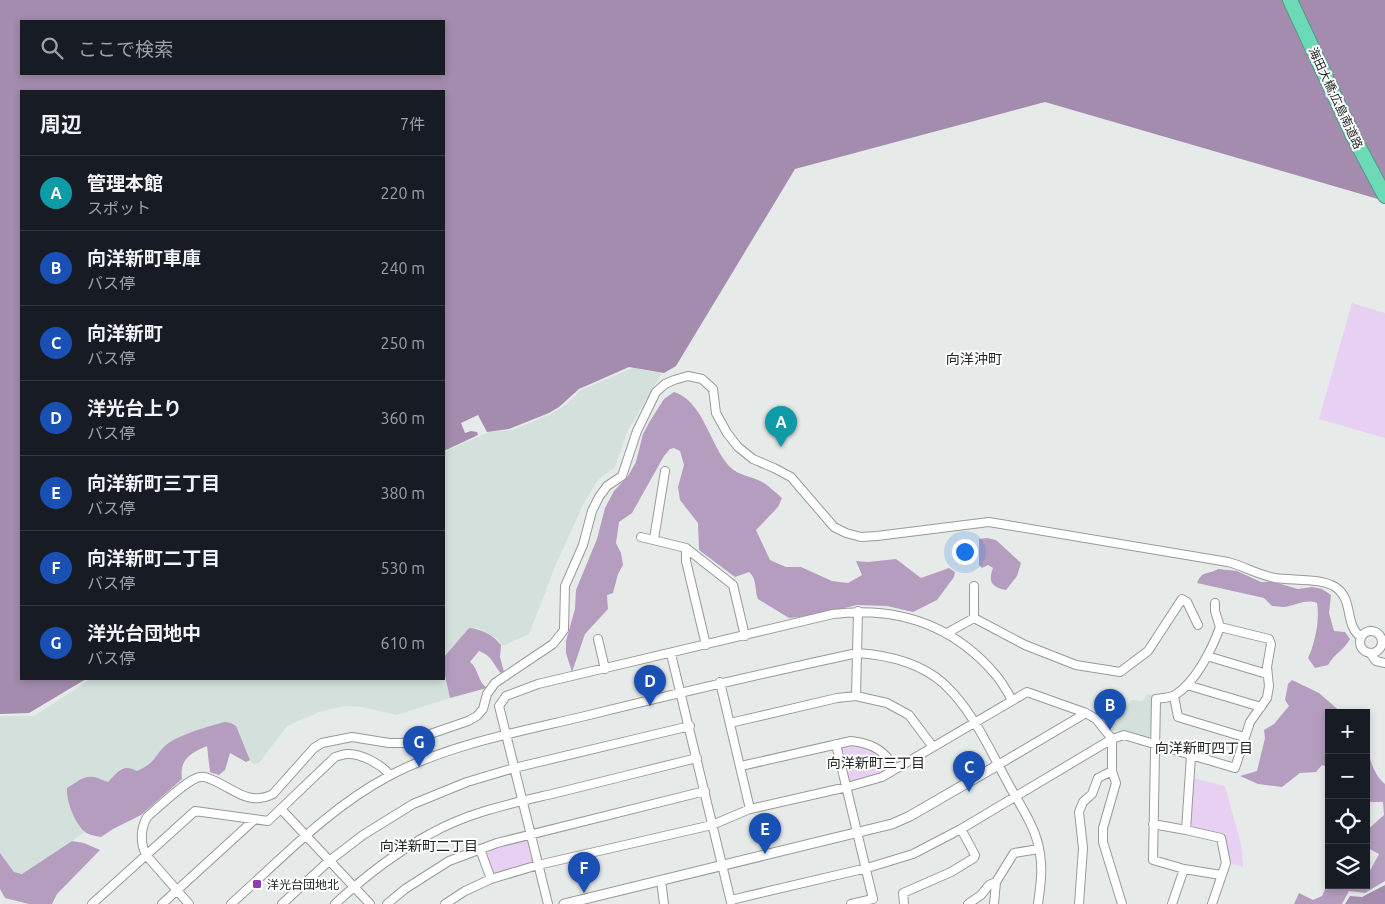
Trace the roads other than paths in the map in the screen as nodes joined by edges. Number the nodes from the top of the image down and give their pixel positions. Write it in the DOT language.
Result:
graph roads {
  1 [pos="1290,0"];
  2 [pos="1299,0"];
  3 [pos="1385,180"];
  4 [pos="1385,196"];
  5 [pos="665,471"];
  6 [pos="641,537"];
  7 [pos="654,539"];
  8 [pos="686,548"];
  9 [pos="974,586"];
  10 [pos="1216,603"];
  11 [pos="858,611"];
  12 [pos="974,618"];
  13 [pos="1198,625"];
  14 [pos="1220,627"];
  15 [pos="947,633"];
  16 [pos="745,636"];
  17 [pos="1361,637"];
  18 [pos="598,639"];
  19 [pos="706,645"];
  20 [pos="858,652"];
  21 [pos="1370,653"];
  22 [pos="671,654"];
  23 [pos="1207,656"];
  24 [pos="1385,663"];
  25 [pos="605,669"];
  26 [pos="1268,674"];
  27 [pos="720,682"];
  28 [pos="1187,685"];
  29 [pos="681,692"];
  30 [pos="856,696"];
  31 [pos="1174,696"];
  32 [pos="1012,700"];
  33 [pos="1261,708"];
  34 [pos="1086,713"];
  35 [pos="974,722"];
  36 [pos="730,723"];
  37 [pos="690,726"];
  38 [pos="507,735"];
  39 [pos="1244,737"];
  40 [pos="1112,738"];
  41 [pos="836,744"];
  42 [pos="1155,744"];
  43 [pos="933,747"];
  44 [pos="1191,756"];
  45 [pos="697,758"];
  46 [pos="998,765"];
  47 [pos="740,766"];
  48 [pos="514,768"];
  49 [pos="895,769"];
  50 [pos="1112,771"];
  51 [pos="390,775"];
  52 [pos="847,787"];
  53 [pos="705,791"];
  54 [pos="1015,796"];
  55 [pos="522,801"];
  56 [pos="281,809"];
  57 [pos="750,809"];
  58 [pos="254,820"];
  59 [pos="1153,824"];
  60 [pos="712,825"];
  61 [pos="961,829"];
  62 [pos="1186,830"];
  63 [pos="530,833"];
  64 [pos="858,833"];
  65 [pos="307,836"];
  66 [pos="480,849"];
  67 [pos="1039,849"];
  68 [pos="146,855"];
  69 [pos="329,861"];
  70 [pos="538,865"];
  71 [pos="722,866"];
  72 [pos="866,868"];
  73 [pos="1184,868"];
  74 [pos="1221,875"];
  75 [pos="491,880"];
  76 [pos="661,880"];
  77 [pos="996,882"];
  78 [pos="354,887"];
  79 [pos="176,891"];
  80 [pos="731,902"];
  81 [pos="92,904"];
  82 [pos="162,904"];
  83 [pos="189,904"];
  84 [pos="231,904"];
  85 [pos="282,904"];
  86 [pos="335,904"];
  87 [pos="370,904"];
  88 [pos="387,904"];
  89 [pos="445,904"];
  90 [pos="548,904"];
  91 [pos="564,904"];
  92 [pos="664,904"];
  93 [pos="851,904"];
  94 [pos="904,904"];
  95 [pos="968,904"];
  96 [pos="994,904"];
  97 [pos="1038,904"];
  98 [pos="1079,904"];
  99 [pos="1122,904"];
  100 [pos="1172,904"];
  101 [pos="1212,904"];
  1 -- 4 [label="highway, 海田大橋;広島南道路"];
  2 -- 3 [label="highway, 海田大橋;広島南道路"];
  5 -- 7 [label="street"];
  6 -- 7 [label="street"];
  7 -- 8 [label="street"];
  8 -- 16 [label="street"];
  8 -- 19 [label="street"];
  9 -- 12 [label="street"];
  10 -- 14 [label="street"];
  11 -- 15 [label="street"];
  11 -- 16 [label="street"];
  11 -- 20 [label="street"];
  12 -- 13 [label="street"];
  12 -- 15 [label="street"];
  14 -- 23 [label="street"];
  14 -- 26 [label="street"];
  15 -- 32 [label="street"];
  16 -- 19 [label="street"];
  17 -- 21 [label="street"];
  17 -- 21 [label="street"];
  17 -- 68 [label="street"];
  18 -- 25 [label="street"];
  19 -- 22 [label="street"];
  20 -- 27 [label="street"];
  20 -- 30 [label="street"];
  20 -- 35 [label="street"];
  21 -- 24 [label="street"];
  22 -- 25 [label="street"];
  22 -- 29 [label="street"];
  23 -- 26 [label="street"];
  23 -- 28 [label="street"];
  25 -- 38 [label="street"];
  26 -- 33 [label="street"];
  27 -- 29 [label="street"];
  27 -- 36 [label="street"];
  28 -- 31 [label="street"];
  28 -- 33 [label="street"];
  29 -- 37 [label="street"];
  29 -- 38 [label="street"];
  30 -- 36 [label="street"];
  30 -- 43 [label="street"];
  31 -- 39 [label="street"];
  31 -- 42 [label="street"];
  32 -- 34 [label="street"];
  32 -- 35 [label="street"];
  33 -- 39 [label="street"];
  34 -- 40 [label="street"];
  34 -- 46 [label="street"];
  35 -- 43 [label="street"];
  35 -- 46 [label="street"];
  36 -- 47 [label="street"];
  37 -- 45 [label="street"];
  37 -- 48 [label="street"];
  38 -- 48 [label="street"];
  38 -- 51 [label="street"];
  39 -- 44 [label="street"];
  40 -- 42 [label="street"];
  40 -- 50 [label="street"];
  40 -- 54 [label="street"];
  41 -- 47 [label="street"];
  41 -- 49 [label="street"];
  41 -- 52 [label="street"];
  42 -- 44 [label="street"];
  42 -- 59 [label="street"];
  43 -- 49 [label="street"];
  44 -- 62 [label="street"];
  45 -- 53 [label="street"];
  45 -- 55 [label="street"];
  46 -- 54 [label="street"];
  46 -- 64 [label="street"];
  47 -- 57 [label="street"];
  48 -- 55 [label="street"];
  48 -- 69 [label="street"];
  49 -- 52 [label="street"];
  50 -- 98 [label="street"];
  50 -- 99 [label="street"];
  51 -- 56 [label="street"];
  51 -- 65 [label="street"];
  52 -- 57 [label="street"];
  52 -- 64 [label="street"];
  53 -- 60 [label="street"];
  53 -- 63 [label="street"];
  54 -- 61 [label="street"];
  54 -- 67 [label="street"];
  55 -- 63 [label="street"];
  55 -- 78 [label="street"];
  56 -- 58 [label="street"];
  56 -- 65 [label="street"];
  57 -- 60 [label="street"];
  58 -- 68 [label="street"];
  58 -- 79 [label="street"];
  59 -- 62 [label="street"];
  59 -- 73 [label="street"];
  60 -- 70 [label="street"];
  60 -- 71 [label="street"];
  61 -- 72 [label="street"];
  61 -- 94 [label="street"];
  62 -- 74 [label="street"];
  63 -- 66 [label="street"];
  63 -- 70 [label="street"];
  64 -- 71 [label="street"];
  64 -- 72 [label="street"];
  65 -- 69 [label="street"];
  65 -- 84 [label="street"];
  66 -- 75 [label="street"];
  66 -- 88 [label="street"];
  67 -- 77 [label="street"];
  67 -- 97 [label="street"];
  68 -- 79 [label="street"];
  68 -- 81 [label="street"];
  69 -- 78 [label="street"];
  69 -- 85 [label="street"];
  70 -- 75 [label="street"];
  70 -- 90 [label="street"];
  71 -- 76 [label="street"];
  71 -- 80 [label="street"];
  72 -- 80 [label="street"];
  72 -- 93 [label="street"];
  73 -- 74 [label="street"];
  73 -- 100 [label="street"];
  74 -- 101 [label="street"];
  75 -- 89 [label="street"];
  76 -- 91 [label="street"];
  76 -- 92 [label="street"];
  77 -- 95 [label="street"];
  77 -- 96 [label="street"];
  78 -- 86 [label="street"];
  78 -- 87 [label="street"];
  79 -- 82 [label="street"];
  79 -- 83 [label="street"];
}
